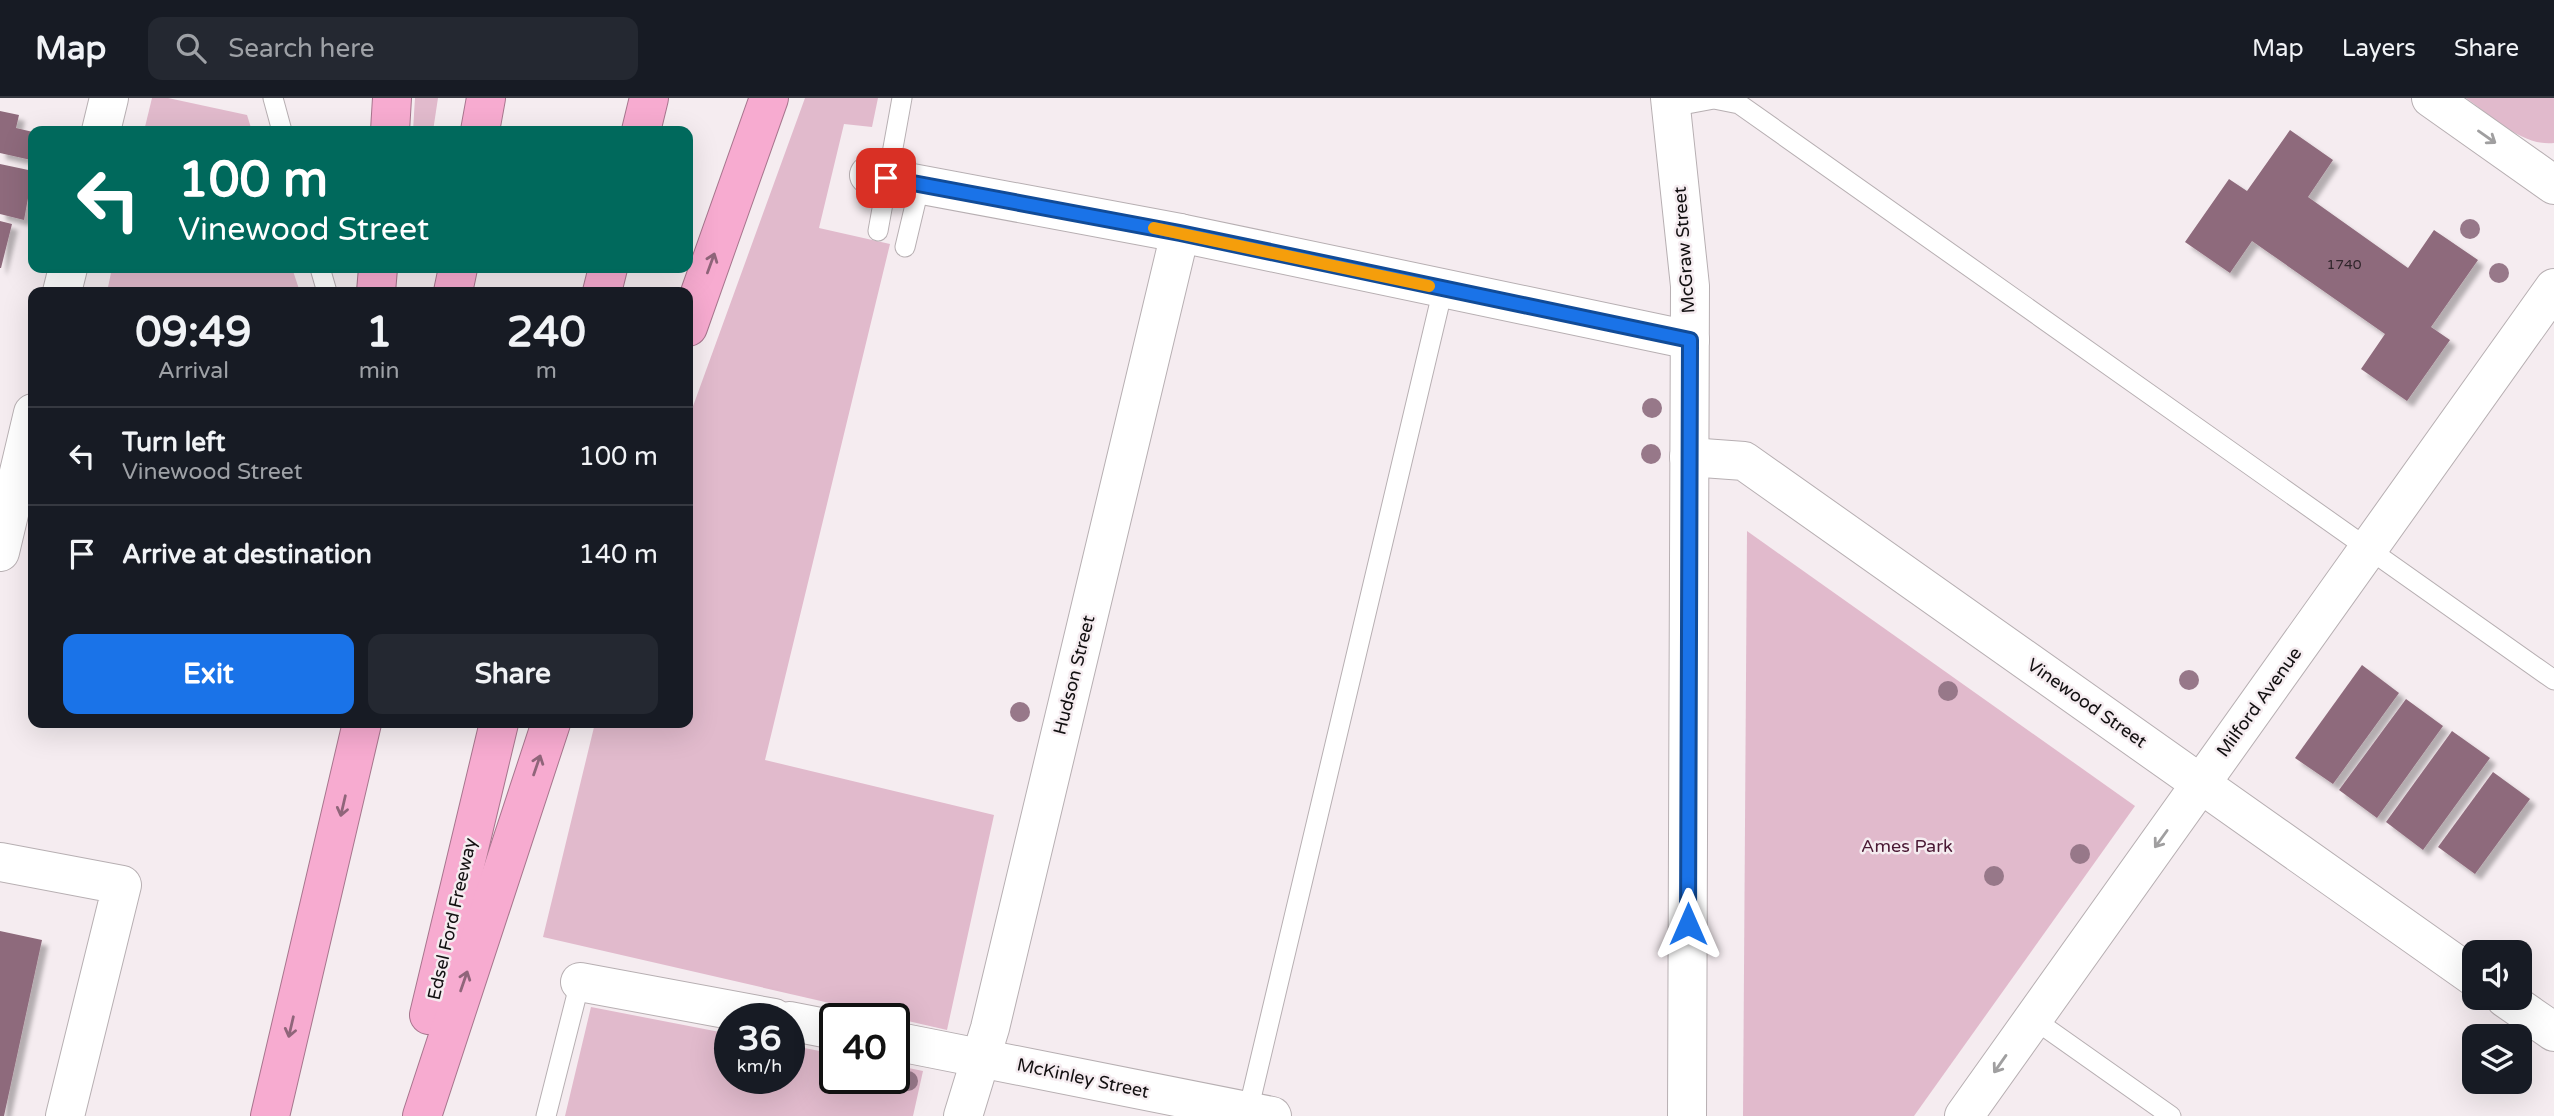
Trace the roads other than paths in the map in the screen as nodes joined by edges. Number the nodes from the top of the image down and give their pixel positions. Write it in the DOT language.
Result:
graph roads {
  1 [pos="109,98"];
  2 [pos="273,98"];
  3 [pos="392,98"];
  4 [pos="486,98"];
  5 [pos="649,98"];
  6 [pos="769,98"];
  7 [pos="902,98"];
  8 [pos="2431,98"];
  9 [pos="1671,102"];
  10 [pos="102,126"];
  11 [pos="281,126"];
  12 [pos="390,126"];
  13 [pos="481,126"];
  14 [pos="641,126"];
  15 [pos="892,179"];
  16 [pos="2554,185"];
  17 [pos="878,231"];
  18 [pos="1180,233"];
  19 [pos="905,247"];
  20 [pos="2554,288"];
  21 [pos="1443,289"];
  22 [pos="693,313"];
  23 [pos="1690,340"];
  24 [pos="28,434"];
  25 [pos="1689,457"];
  26 [pos="2371,549"];
  27 [pos="0,552"];
  28 [pos="2554,680"];
  29 [pos="360,728"];
  30 [pos="498,728"];
  31 [pos="549,728"];
  32 [pos="2200,783"];
  33 [pos="0,862"];
  34 [pos="2462,968"];
  35 [pos="580,982"];
  36 [pos="714,1007"];
  37 [pos="2522,1010"];
  38 [pos="2032,1018"];
  39 [pos="2554,1032"];
  40 [pos="910,1044"];
  41 [pos="982,1057"];
  42 [pos="1260,1114"];
  43 [pos="65,1116"];
  44 [pos="270,1116"];
  45 [pos="405,1116"];
  46 [pos="422,1116"];
  47 [pos="546,1116"];
  48 [pos="963,1116"];
  49 [pos="1687,1116"];
  50 [pos="1964,1116"];
  51 [pos="2171,1116"];
  1 -- 10 [label="street"];
  2 -- 11 [label="lane"];
  3 -- 12 [label="highway"];
  4 -- 13 [label="highway"];
  5 -- 14 [label="highway"];
  22 -- 6 [label="highway, one-way"];
  7 -- 15 [label="lane"];
  8 -- 16 [label="street, one-way"];
  9 -- 23 [label="street, McGraw Street"];
  9 -- 26 [label="lane"];
  15 -- 17 [label="lane"];
  15 -- 18 [label="street"];
  15 -- 19 [label="lane"];
  18 -- 21 [label="street"];
  18 -- 41 [label="street, Hudson Street"];
  20 -- 26 [label="street, Milford Avenue"];
  21 -- 23 [label="street"];
  21 -- 42 [label="lane"];
  23 -- 25 [label="street, McGraw Street"];
  24 -- 27 [label="street"];
  25 -- 32 [label="street, Vinewood Street"];
  25 -- 49 [label="street, McGraw Street"];
  26 -- 28 [label="lane"];
  26 -- 32 [label="street, Milford Avenue"];
  29 -- 44 [label="highway, one-way"];
  30 -- 45 [label="highway, Edsel Ford Freeway"];
  46 -- 31 [label="highway, one-way"];
  32 -- 34 [label="street, Vinewood Street"];
  32 -- 38 [label="street, Milford Avenue, one-way"];
  33 -- 43 [label="street"];
  35 -- 36 [label="street"];
  35 -- 47 [label="lane"];
  37 -- 39 [label="street"];
  38 -- 50 [label="street, Milford Avenue, one-way"];
  38 -- 51 [label="lane"];
  40 -- 41 [label="street, McKinley Street"];
  41 -- 42 [label="street, McKinley Street"];
  41 -- 48 [label="street, Hudson Street"];
}
